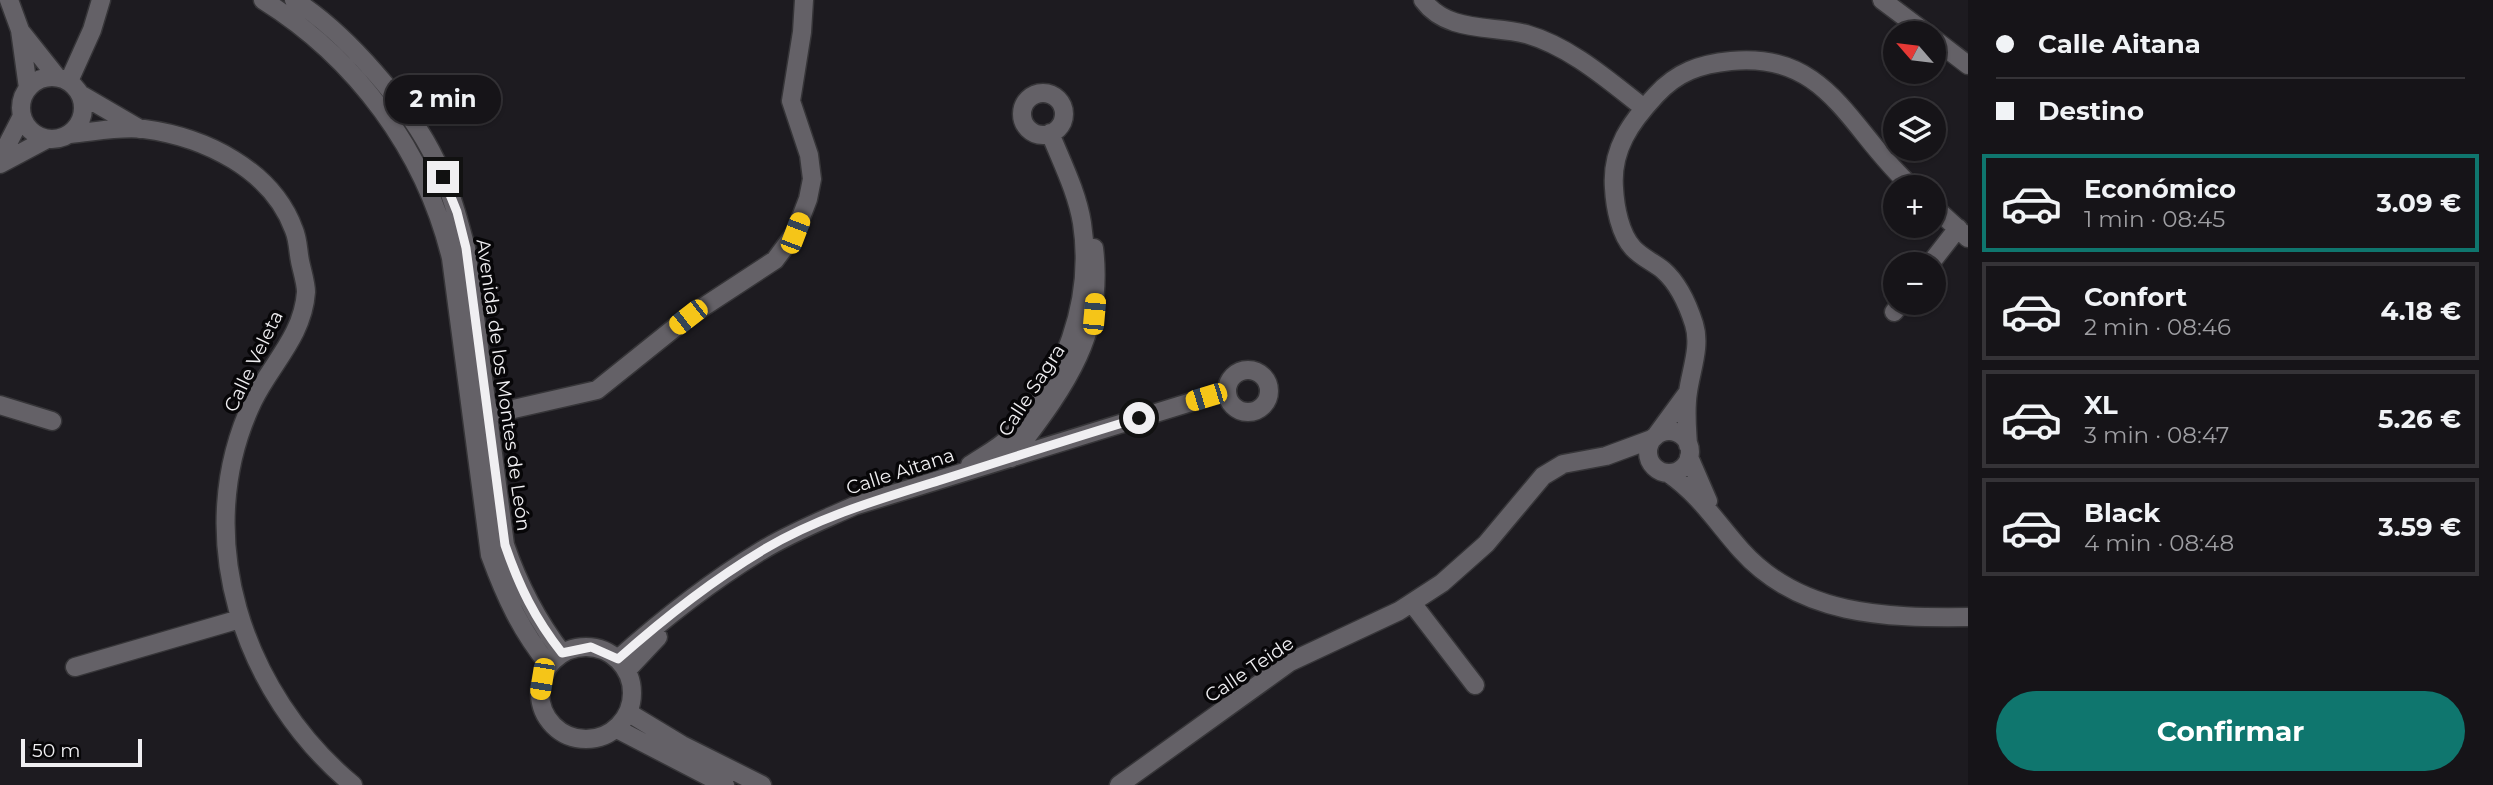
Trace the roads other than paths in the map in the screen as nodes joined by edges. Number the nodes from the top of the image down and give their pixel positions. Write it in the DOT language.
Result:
graph roads {
  1 [pos="9,0"];
  2 [pos="101,0"];
  3 [pos="263,0"];
  4 [pos="294,0"];
  5 [pos="804,0"];
  6 [pos="1423,0"];
  7 [pos="1882,0"];
  8 [pos="1910,21"];
  9 [pos="20,30"];
  10 [pos="1946,48"];
  11 [pos="1968,65"];
  12 [pos="69,84"];
  13 [pos="28,88"];
  14 [pos="1644,108"];
  15 [pos="22,116"];
  16 [pos="140,129"];
  17 [pos="1053,131"];
  18 [pos="70,134"];
  19 [pos="47,139"];
  20 [pos="0,162"];
  21 [pos="1901,175"];
  22 [pos="1946,218"];
  23 [pos="1963,233"];
  24 [pos="1943,252"];
  25 [pos="1688,392"];
  26 [pos="1229,396"];
  27 [pos="0,405"];
  28 [pos="486,415"];
  29 [pos="52,421"];
  30 [pos="1653,438"];
  31 [pos="1034,440"];
  32 [pos="1688,451"];
  33 [pos="1606,456"];
  34 [pos="1007,464"];
  35 [pos="1661,469"];
  36 [pos="956,475"];
  37 [pos="1714,514"];
  38 [pos="1412,603"];
  39 [pos="1968,617"];
  40 [pos="240,619"];
  41 [pos="556,659"];
  42 [pos="622,664"];
  43 [pos="75,667"];
  44 [pos="1475,685"];
  45 [pos="629,713"];
  46 [pos="617,729"];
  47 [pos="353,785"];
  48 [pos="725,785"];
  49 [pos="762,785"];
  50 [pos="1118,785"];
  1 -- 9 [label="street, Calle Veleta"];
  2 -- 12 [label="street"];
  3 -- 41 [label="street, Avenida de los Montes de León"];
  4 -- 28 [label="street, Avenida de los Montes de León"];
  5 -- 28 [label="street"];
  6 -- 14 [label="street"];
  7 -- 8 [label="street"];
  9 -- 12 [label="street, Calle Veleta"];
  9 -- 13 [label="street, Calle Veleta"];
  10 -- 11 [label="street"];
  12 -- 13 [label="street"];
  12 -- 16 [label="street, Calle Veleta"];
  12 -- 18 [label="street"];
  13 -- 15 [label="street"];
  14 -- 21 [label="street"];
  14 -- 25 [label="street"];
  15 -- 19 [label="street"];
  15 -- 20 [label="street"];
  16 -- 18 [label="street, Calle Veleta"];
  16 -- 40 [label="street, Calle Veleta"];
  17 -- 31 [label="street, Calle Sagra"];
  18 -- 19 [label="street"];
  19 -- 20 [label="street"];
  22 -- 23 [label="street"];
  23 -- 24 [label="street"];
  25 -- 30 [label="street"];
  25 -- 32 [label="street"];
  26 -- 31 [label="street, Calle Aitana"];
  27 -- 29 [label="street"];
  28 -- 41 [label="street, Avenida de los Montes de León"];
  30 -- 32 [label="street"];
  30 -- 33 [label="street, Calle Teide"];
  30 -- 35 [label="street"];
  31 -- 34 [label="street, Calle Aitana"];
  31 -- 34 [label="street, Calle Sagra"];
  31 -- 36 [label="street, Calle Sagra"];
  32 -- 35 [label="street"];
  32 -- 37 [label="street, Calle Teide"];
  33 -- 35 [label="street, Calle Teide"];
  33 -- 38 [label="street, Calle Teide"];
  34 -- 36 [label="street, Calle Aitana"];
  34 -- 42 [label="street, Calle Aitana"];
  35 -- 37 [label="street, Calle Teide"];
  36 -- 42 [label="street, Calle Aitana"];
  37 -- 39 [label="street, Calle Teide"];
  38 -- 44 [label="street"];
  38 -- 50 [label="street, Calle Teide"];
  40 -- 43 [label="street"];
  40 -- 47 [label="street, Calle Veleta"];
  41 -- 42 [label="street"];
  41 -- 46 [label="street"];
  42 -- 45 [label="street"];
  45 -- 46 [label="street"];
  45 -- 49 [label="street"];
  46 -- 48 [label="street"];
}
